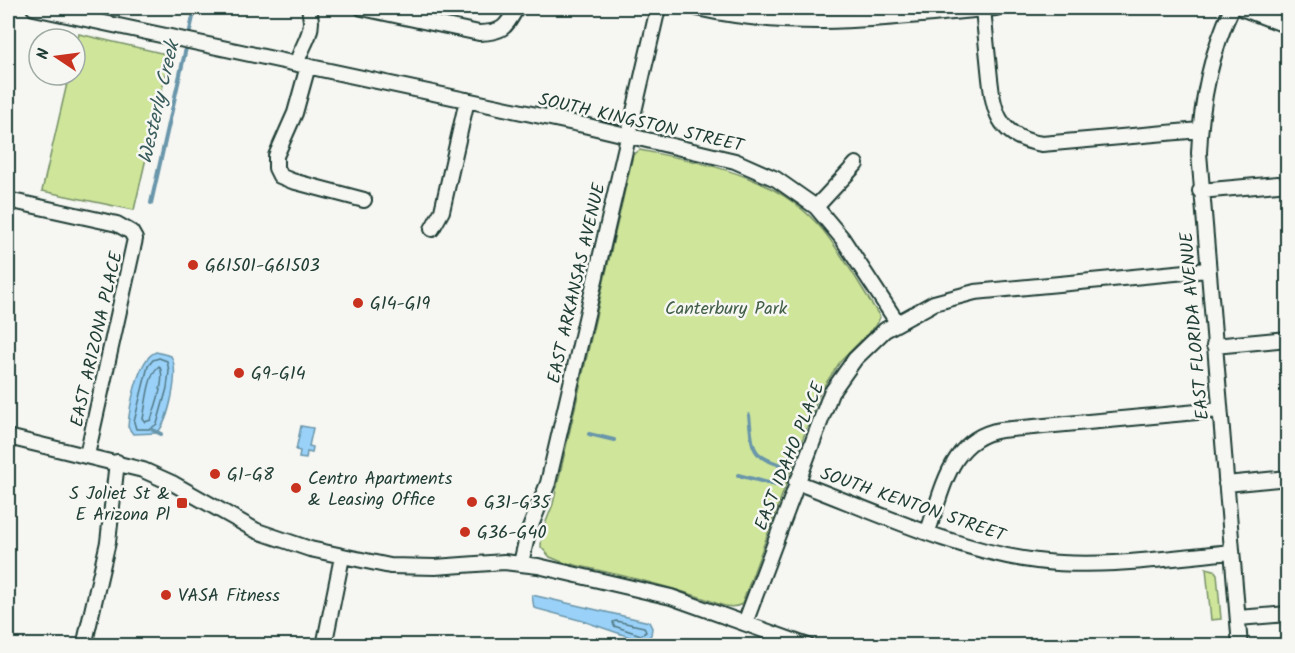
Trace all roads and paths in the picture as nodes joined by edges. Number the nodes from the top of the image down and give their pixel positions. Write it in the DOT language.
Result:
graph roads {
  1 [pos="34,8"];
  2 [pos="362,8"];
  3 [pos="658,8"];
  4 [pos="697,8"];
  5 [pos="990,8"];
  6 [pos="1232,8"];
  7 [pos="1241,8"];
  8 [pos="516,9"];
  9 [pos="309,10"];
  10 [pos="416,13"];
  11 [pos="1287,26"];
  12 [pos="302,59"];
  13 [pos="467,100"];
  14 [pos="1200,130"];
  15 [pos="628,135"];
  16 [pos="856,164"];
  17 [pos="1278,184"];
  18 [pos="1200,191"];
  19 [pos="8,200"];
  20 [pos="364,200"];
  21 [pos="816,207"];
  22 [pos="432,229"];
  23 [pos="1207,270"];
  24 [pos="897,322"];
  25 [pos="1287,339"];
  26 [pos="1214,346"];
  27 [pos="1220,410"];
  28 [pos="8,437"];
  29 [pos="87,455"];
  30 [pos="117,462"];
  31 [pos="1287,478"];
  32 [pos="796,482"];
  33 [pos="1226,484"];
  34 [pos="928,531"];
  35 [pos="1232,552"];
  36 [pos="342,557"];
  37 [pos="522,563"];
  38 [pos="1287,614"];
  39 [pos="1238,618"];
  40 [pos="746,623"];
  41 [pos="84,645"];
  42 [pos="322,645"];
  43 [pos="808,645"];
  44 [pos="1240,645"];
  1 -- 12 [label="street, SOUTH KINGSTON STREET"];
  2 -- 10 [label="street"];
  3 -- 15 [label="street, EAST ARKANSAS AVENUE"];
  4 -- 5 [label="street"];
  5 -- 14 [label="street"];
  6 -- 14 [label="street, EAST FLORIDA AVENUE"];
  7 -- 11 [label="street"];
  8 -- 10 [label="street"];
  9 -- 12 [label="street"];
  12 -- 13 [label="street, SOUTH KINGSTON STREET"];
  12 -- 20 [label="street"];
  13 -- 15 [label="street, SOUTH KINGSTON STREET"];
  13 -- 22 [label="street"];
  14 -- 18 [label="street, EAST FLORIDA AVENUE"];
  15 -- 21 [label="street, SOUTH KINGSTON STREET"];
  15 -- 37 [label="street, EAST ARKANSAS AVENUE"];
  16 -- 21 [label="street"];
  17 -- 18 [label="street"];
  18 -- 23 [label="street, EAST FLORIDA AVENUE"];
  19 -- 29 [label="street, EAST ARIZONA PLACE"];
  21 -- 24 [label="street, SOUTH KINGSTON STREET"];
  23 -- 24 [label="street"];
  23 -- 26 [label="street, EAST FLORIDA AVENUE"];
  24 -- 32 [label="street, EAST IDAHO PLACE"];
  25 -- 26 [label="street"];
  26 -- 27 [label="street, EAST FLORIDA AVENUE"];
  27 -- 33 [label="street, EAST FLORIDA AVENUE"];
  27 -- 34 [label="street"];
  28 -- 29 [label="street"];
  29 -- 30 [label="street"];
  30 -- 36 [label="street"];
  30 -- 41 [label="street"];
  31 -- 33 [label="street"];
  32 -- 34 [label="street, SOUTH KENTON STREET"];
  32 -- 40 [label="street, EAST IDAHO PLACE"];
  33 -- 35 [label="street, EAST FLORIDA AVENUE"];
  34 -- 35 [label="street, SOUTH KENTON STREET"];
  35 -- 39 [label="street, EAST FLORIDA AVENUE"];
  36 -- 37 [label="street"];
  36 -- 42 [label="street"];
  37 -- 40 [label="street"];
  38 -- 39 [label="street"];
  39 -- 44 [label="street, EAST FLORIDA AVENUE"];
  40 -- 43 [label="street"];
}
